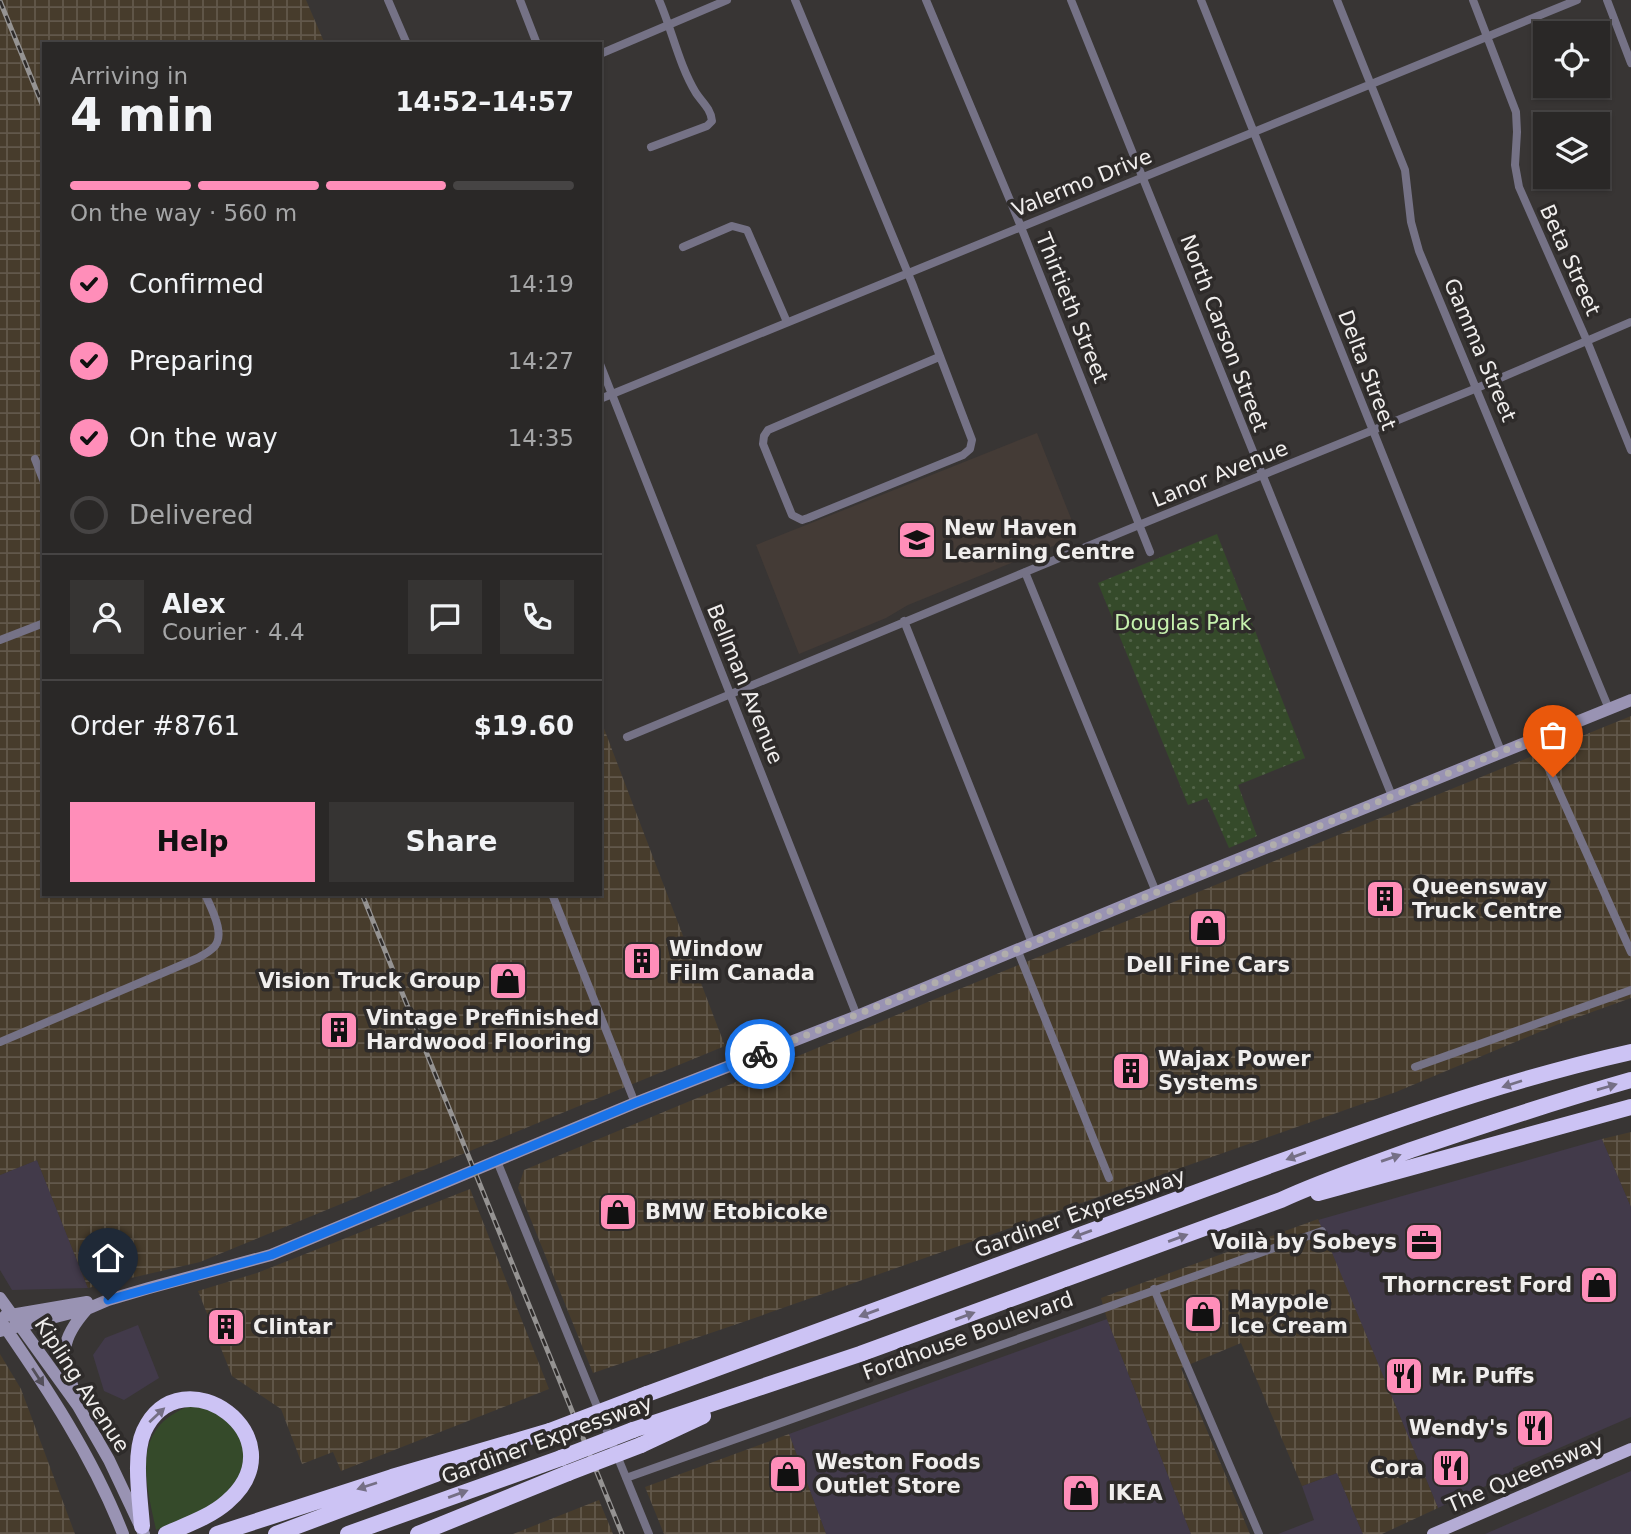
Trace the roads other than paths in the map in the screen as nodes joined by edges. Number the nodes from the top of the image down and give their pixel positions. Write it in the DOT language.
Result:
graph roads {
  1 [pos="388,0"];
  2 [pos="520,0"];
  3 [pos="659,0"];
  4 [pos="727,0"];
  5 [pos="795,0"];
  6 [pos="926,0"];
  7 [pos="1071,0"];
  8 [pos="1202,0"];
  9 [pos="1337,0"];
  10 [pos="1473,0"];
  11 [pos="1577,0"];
  12 [pos="1607,0"];
  13 [pos="670,25"];
  14 [pos="1488,37"];
  15 [pos="406,42"];
  16 [pos="536,42"];
  17 [pos="602,53"];
  18 [pos="1631,63"];
  19 [pos="1372,85"];
  20 [pos="1255,130"];
  21 [pos="651,147"];
  22 [pos="1143,176"];
  23 [pos="1021,226"];
  24 [pos="682,247"];
  25 [pos="907,272"];
  26 [pos="787,322"];
  27 [pos="1631,322"];
  28 [pos="1587,341"];
  29 [pos="939,357"];
  30 [pos="602,369"];
  31 [pos="1477,388"];
  32 [pos="612,394"];
  33 [pos="602,398"];
  34 [pos="1372,431"];
  35 [pos="1631,450"];
  36 [pos="35,459"];
  37 [pos="1262,476"];
  38 [pos="42,477"];
  39 [pos="1139,525"];
  40 [pos="1150,552"];
  41 [pos="1025,572"];
  42 [pos="904,621"];
  43 [pos="42,624"];
  44 [pos="0,640"];
  45 [pos="730,695"];
  46 [pos="1631,700"];
  47 [pos="1609,709"];
  48 [pos="628,737"];
  49 [pos="1535,738"];
  50 [pos="1501,751"];
  51 [pos="1392,796"];
  52 [pos="1156,892"];
  53 [pos="206,896"];
  54 [pos="553,896"];
  55 [pos="1032,943"];
  56 [pos="1017,949"];
  57 [pos="1631,952"];
  58 [pos="1631,990"];
  59 [pos="857,1016"];
  60 [pos="0,1042"];
  61 [pos="1631,1046"];
  62 [pos="1631,1052"];
  63 [pos="1577,1064"];
  64 [pos="1415,1067"];
  65 [pos="1631,1080"];
  66 [pos="635,1103"];
  67 [pos="1631,1107"];
  68 [pos="497,1161"];
  69 [pos="1109,1178"];
  70 [pos="1282,1200"];
  71 [pos="1322,1231"];
  72 [pos="1154,1289"];
  73 [pos="0,1298"];
  74 [pos="108,1300"];
  75 [pos="87,1309"];
  76 [pos="4,1323"];
  77 [pos="21,1327"];
  78 [pos="78,1406"];
  79 [pos="550,1431"];
  80 [pos="637,1437"];
  81 [pos="1631,1449"];
  82 [pos="626,1478"];
  83 [pos="143,1530"];
  84 [pos="426,1532"];
  85 [pos="123,1534"];
  86 [pos="166,1534"];
  87 [pos="217,1534"];
  88 [pos="276,1534"];
  89 [pos="348,1534"];
  90 [pos="649,1534"];
  91 [pos="1259,1534"];
  92 [pos="1433,1534"];
  1 -- 15 [label="street"];
  2 -- 16 [label="street"];
  3 -- 13 [label="street"];
  4 -- 13 [label="street"];
  5 -- 25 [label="street"];
  6 -- 23 [label="street, Thirtieth Street"];
  7 -- 22 [label="street, North Carson Street"];
  8 -- 20 [label="street, Delta Street"];
  9 -- 19 [label="street, Gamma Street"];
  10 -- 14 [label="street, Beta Street"];
  11 -- 14 [label="street, Valermo Drive"];
  12 -- 18 [label="street"];
  13 -- 17 [label="street"];
  13 -- 21 [label="street"];
  14 -- 19 [label="street, Valermo Drive"];
  14 -- 28 [label="street, Beta Street"];
  19 -- 20 [label="street, Valermo Drive"];
  19 -- 31 [label="street, Gamma Street"];
  20 -- 22 [label="street, Valermo Drive"];
  20 -- 34 [label="street, Delta Street"];
  22 -- 23 [label="street, Valermo Drive"];
  22 -- 37 [label="street, North Carson Street"];
  23 -- 25 [label="street, Valermo Drive"];
  23 -- 39 [label="street, Thirtieth Street"];
  24 -- 26 [label="street"];
  25 -- 26 [label="street, Valermo Drive"];
  25 -- 29 [label="street"];
  26 -- 32 [label="street, Valermo Drive"];
  27 -- 28 [label="street, Lanor Avenue"];
  28 -- 31 [label="street, Lanor Avenue"];
  28 -- 35 [label="street, Beta Street"];
  29 -- 29 [label="street"];
  30 -- 32 [label="street, Bellman Avenue"];
  31 -- 34 [label="street, Lanor Avenue"];
  31 -- 47 [label="street, Gamma Street"];
  32 -- 33 [label="street, Valermo Drive"];
  32 -- 45 [label="street, Bellman Avenue"];
  34 -- 37 [label="street, Lanor Avenue"];
  34 -- 50 [label="street, Delta Street"];
  36 -- 38 [label="street"];
  37 -- 39 [label="street, Lanor Avenue"];
  37 -- 51 [label="street, North Carson Street"];
  39 -- 40 [label="street, Thirtieth Street"];
  39 -- 41 [label="street, Lanor Avenue"];
  41 -- 42 [label="street, Lanor Avenue"];
  41 -- 52 [label="street"];
  42 -- 45 [label="street, Lanor Avenue"];
  42 -- 55 [label="street"];
  43 -- 44 [label="street"];
  45 -- 48 [label="street, Lanor Avenue"];
  45 -- 59 [label="street, Bellman Avenue"];
  46 -- 47 [label="main road"];
  47 -- 49 [label="main road"];
  49 -- 50 [label="main road"];
  49 -- 57 [label="street"];
  50 -- 51 [label="main road"];
  51 -- 52 [label="main road"];
  52 -- 55 [label="main road"];
  53 -- 60 [label="street"];
  54 -- 66 [label="street"];
  55 -- 56 [label="main road"];
  56 -- 59 [label="main road"];
  56 -- 69 [label="street"];
  58 -- 64 [label="street"];
  59 -- 66 [label="main road"];
  61 -- 63 [label="highway"];
  62 -- 63 [label="highway, Gardiner Expressway"];
  63 -- 79 [label="highway, Gardiner Expressway, one-way, bridge"];
  70 -- 65 [label="highway, Gardiner Expressway, one-way"];
  66 -- 68 [label="main road"];
  67 -- 70 [label="highway"];
  68 -- 74 [label="main road"];
  68 -- 82 [label="street"];
  80 -- 70 [label="highway, Gardiner Expressway, one-way"];
  71 -- 72 [label="street, Fordhouse Boulevard"];
  72 -- 82 [label="street, Fordhouse Boulevard"];
  72 -- 91 [label="street"];
  73 -- 76 [label="main road, Kipling Avenue"];
  74 -- 75 [label="main road"];
  74 -- 76 [label="main road"];
  75 -- 77 [label="main road"];
  75 -- 78 [label="main road"];
  76 -- 77 [label="main road"];
  76 -- 85 [label="main road, Kipling Avenue, one-way"];
  77 -- 78 [label="main road, Kipling Avenue"];
  78 -- 83 [label="main road, Kipling Avenue"];
  79 -- 87 [label="highway, Gardiner Expressway, one-way"];
  79 -- 88 [label="highway, Gardiner Expressway"];
  80 -- 84 [label="highway, Gardiner Expressway, bridge"];
  89 -- 80 [label="highway, Gardiner Expressway, one-way, bridge"];
  81 -- 92 [label="main road, The Queensway"];
  82 -- 90 [label="street"];
  83 -- 86 [label="highway, one-way"];
}
